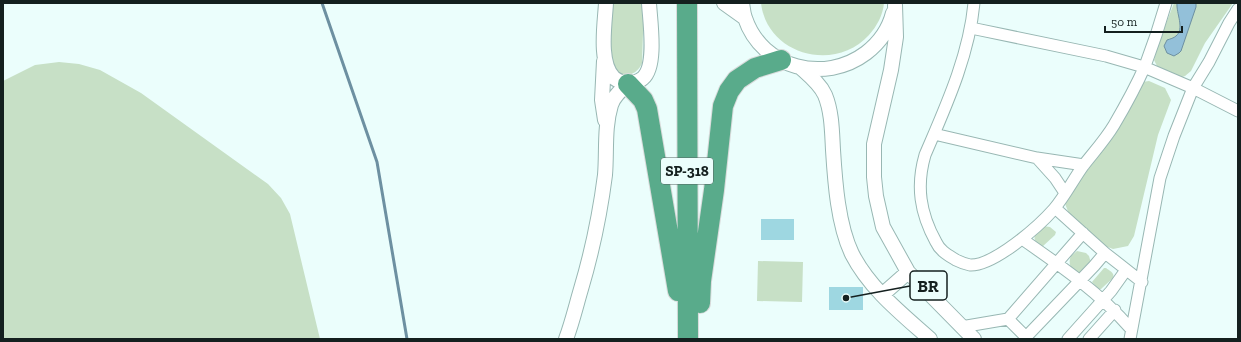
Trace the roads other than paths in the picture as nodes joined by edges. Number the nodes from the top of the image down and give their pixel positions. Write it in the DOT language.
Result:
graph roads {
  1 [pos="606,3"];
  2 [pos="687,3"];
  3 [pos="699,3"];
  4 [pos="724,3"];
  5 [pos="742,3"];
  6 [pos="974,3"];
  7 [pos="1166,3"];
  8 [pos="895,4"];
  9 [pos="653,6"];
  10 [pos="1238,9"];
  11 [pos="745,18"];
  12 [pos="971,28"];
  13 [pos="604,58"];
  14 [pos="780,60"];
  15 [pos="1144,67"];
  16 [pos="801,68"];
  17 [pos="628,84"];
  18 [pos="1192,88"];
  19 [pos="1238,111"];
  20 [pos="607,128"];
  21 [pos="934,134"];
  22 [pos="1037,158"];
  23 [pos="1084,165"];
  24 [pos="1065,193"];
  25 [pos="1054,208"];
  26 [pos="1083,233"];
  27 [pos="1022,239"];
  28 [pos="1105,253"];
  29 [pos="1057,264"];
  30 [pos="1126,270"];
  31 [pos="908,272"];
  32 [pos="1079,281"];
  33 [pos="1142,282"];
  34 [pos="882,295"];
  35 [pos="1103,300"];
  36 [pos="1115,310"];
  37 [pos="1008,319"];
  38 [pos="961,327"];
  39 [pos="1130,334"];
  40 [pos="1027,338"];
  41 [pos="566,339"];
  42 [pos="687,339"];
  43 [pos="698,339"];
  44 [pos="930,339"];
  45 [pos="974,339"];
  46 [pos="1068,339"];
  47 [pos="1089,339"];
  1 -- 13 [label="street"];
  2 -- 42 [label="highway, SP-318"];
  3 -- 43 [label="highway, SP-318"];
  4 -- 11 [label="street"];
  5 -- 11 [label="street"];
  6 -- 12 [label="street"];
  7 -- 15 [label="street"];
  8 -- 16 [label="street"];
  8 -- 31 [label="street"];
  9 -- 17 [label="street"];
  10 -- 18 [label="street"];
  11 -- 14 [label="street"];
  12 -- 15 [label="street"];
  12 -- 21 [label="street"];
  13 -- 17 [label="street"];
  13 -- 20 [label="street"];
  14 -- 16 [label="street"];
  14 -- 43 [label="highway"];
  15 -- 18 [label="street"];
  15 -- 23 [label="street"];
  16 -- 34 [label="street"];
  17 -- 20 [label="street"];
  17 -- 42 [label="highway"];
  18 -- 19 [label="street"];
  18 -- 33 [label="street"];
  20 -- 41 [label="street"];
  21 -- 22 [label="street"];
  21 -- 27 [label="street"];
  22 -- 23 [label="street"];
  22 -- 24 [label="street"];
  23 -- 24 [label="street"];
  24 -- 25 [label="street"];
  25 -- 26 [label="street"];
  25 -- 27 [label="street"];
  26 -- 28 [label="street"];
  26 -- 29 [label="street"];
  27 -- 29 [label="street"];
  28 -- 30 [label="street"];
  28 -- 32 [label="street"];
  29 -- 32 [label="street"];
  29 -- 37 [label="street"];
  30 -- 33 [label="street"];
  30 -- 35 [label="street"];
  31 -- 34 [label="street"];
  31 -- 38 [label="street"];
  32 -- 35 [label="street"];
  32 -- 40 [label="street"];
  33 -- 39 [label="street"];
  34 -- 44 [label="street"];
  35 -- 36 [label="street"];
  35 -- 46 [label="street"];
  36 -- 39 [label="street"];
  36 -- 47 [label="street"];
  37 -- 38 [label="street"];
  37 -- 40 [label="street"];
  38 -- 45 [label="street"];
}
